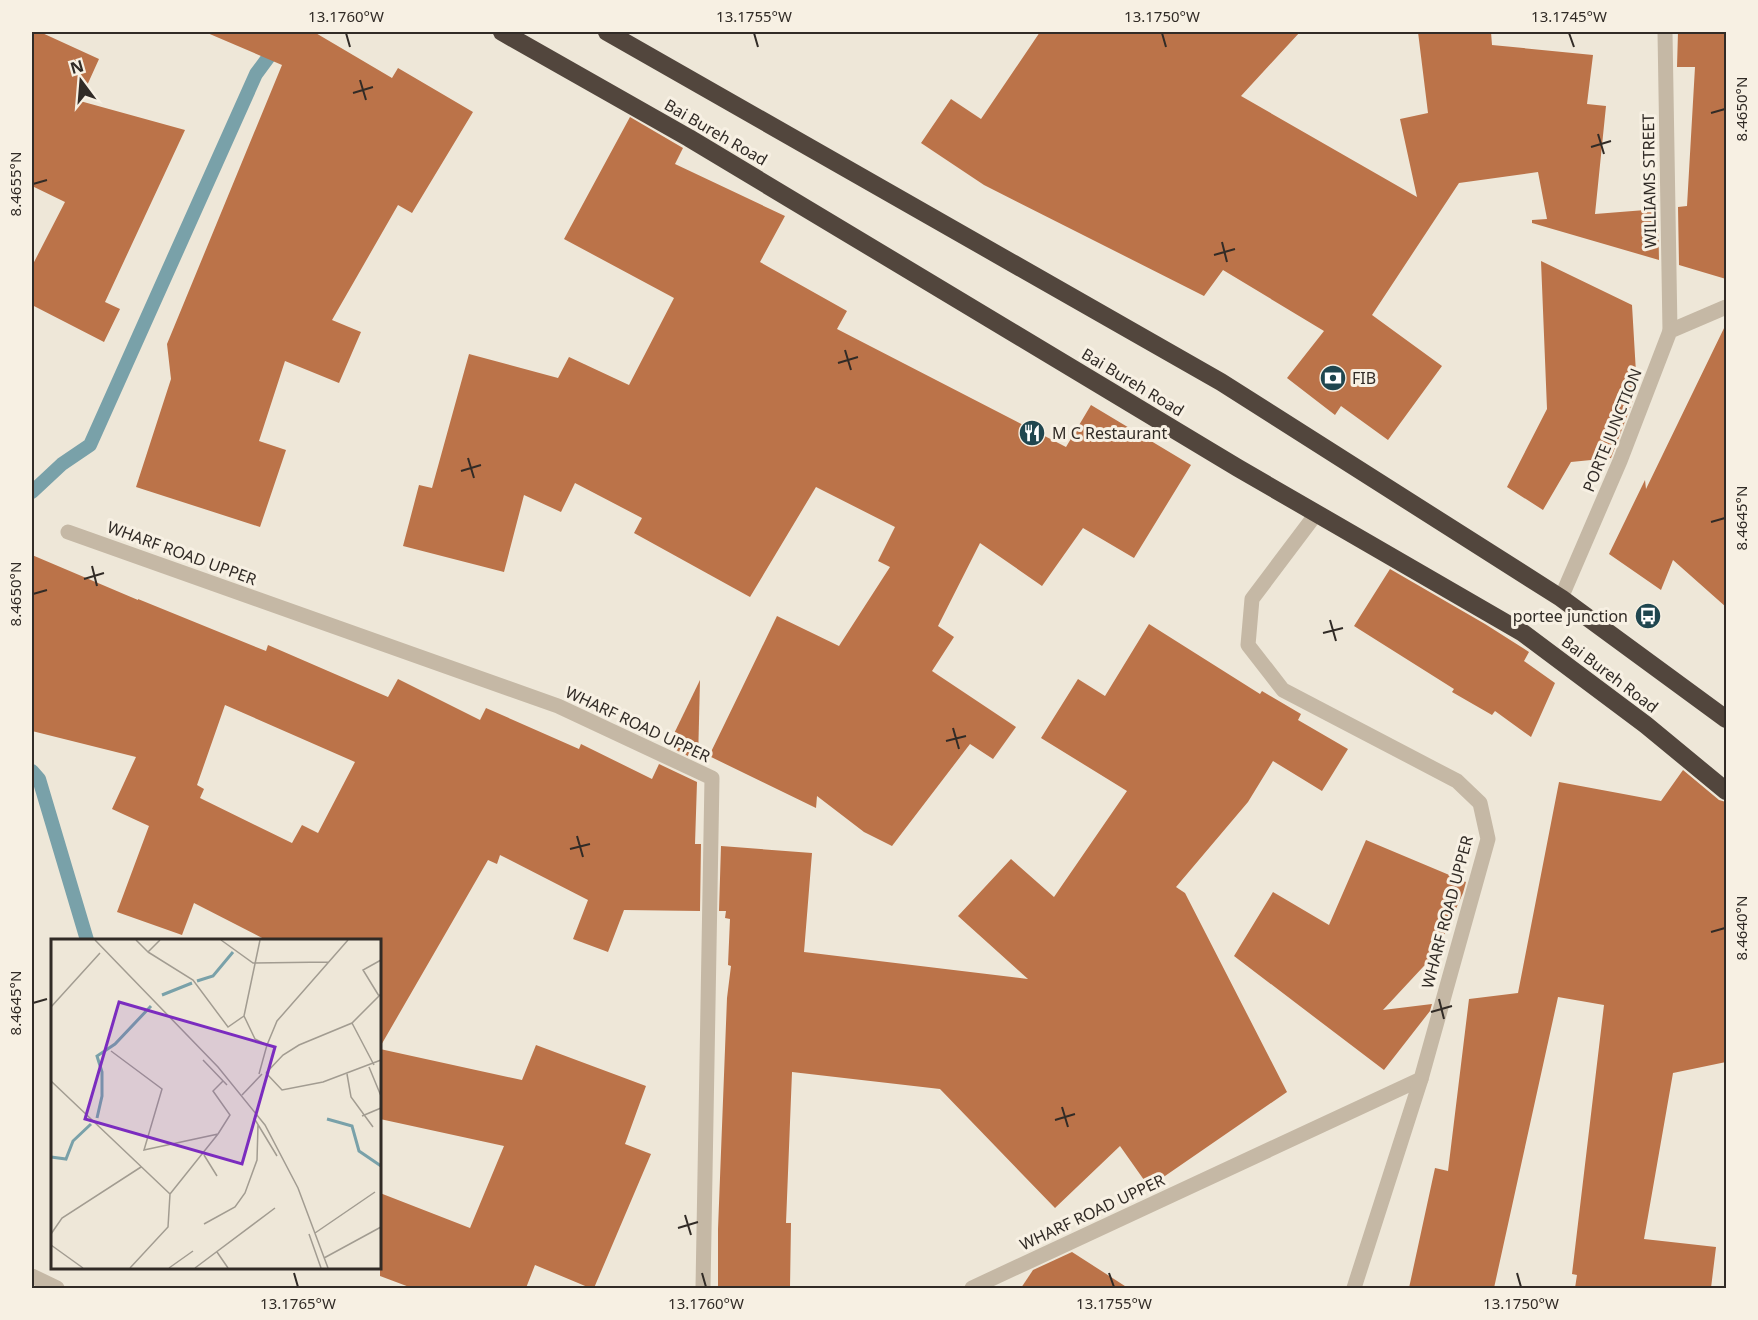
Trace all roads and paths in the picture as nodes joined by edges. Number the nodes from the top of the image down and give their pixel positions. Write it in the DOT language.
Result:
graph roads {
  1 [pos="502,32"];
  2 [pos="607,32"];
  3 [pos="1665,32"];
  4 [pos="1726,307"];
  5 [pos="1670,331"];
  6 [pos="1316,514"];
  7 [pos="68,532"];
  8 [pos="1561,598"];
  9 [pos="1726,719"];
  10 [pos="1726,791"];
  11 [pos="1421,1079"];
  12 [pos="32,1276"];
  13 [pos="57,1288"];
  14 [pos="704,1288"];
  15 [pos="972,1288"];
  16 [pos="1354,1288"];
  1 -- 6 [label="highway, Bai Bureh Road"];
  2 -- 8 [label="highway, Bai Bureh Road"];
  3 -- 5 [label="street, WILLIAMS STREET"];
  4 -- 5 [label="street"];
  5 -- 8 [label="street, PORTE JUNCTION"];
  6 -- 10 [label="highway, Bai Bureh Road"];
  6 -- 11 [label="street, WHARF ROAD UPPER"];
  7 -- 14 [label="street, WHARF ROAD UPPER"];
  8 -- 9 [label="highway, Bai Bureh Road"];
  11 -- 15 [label="street, WHARF ROAD UPPER"];
  11 -- 16 [label="street"];
  12 -- 13 [label="street"];
}
